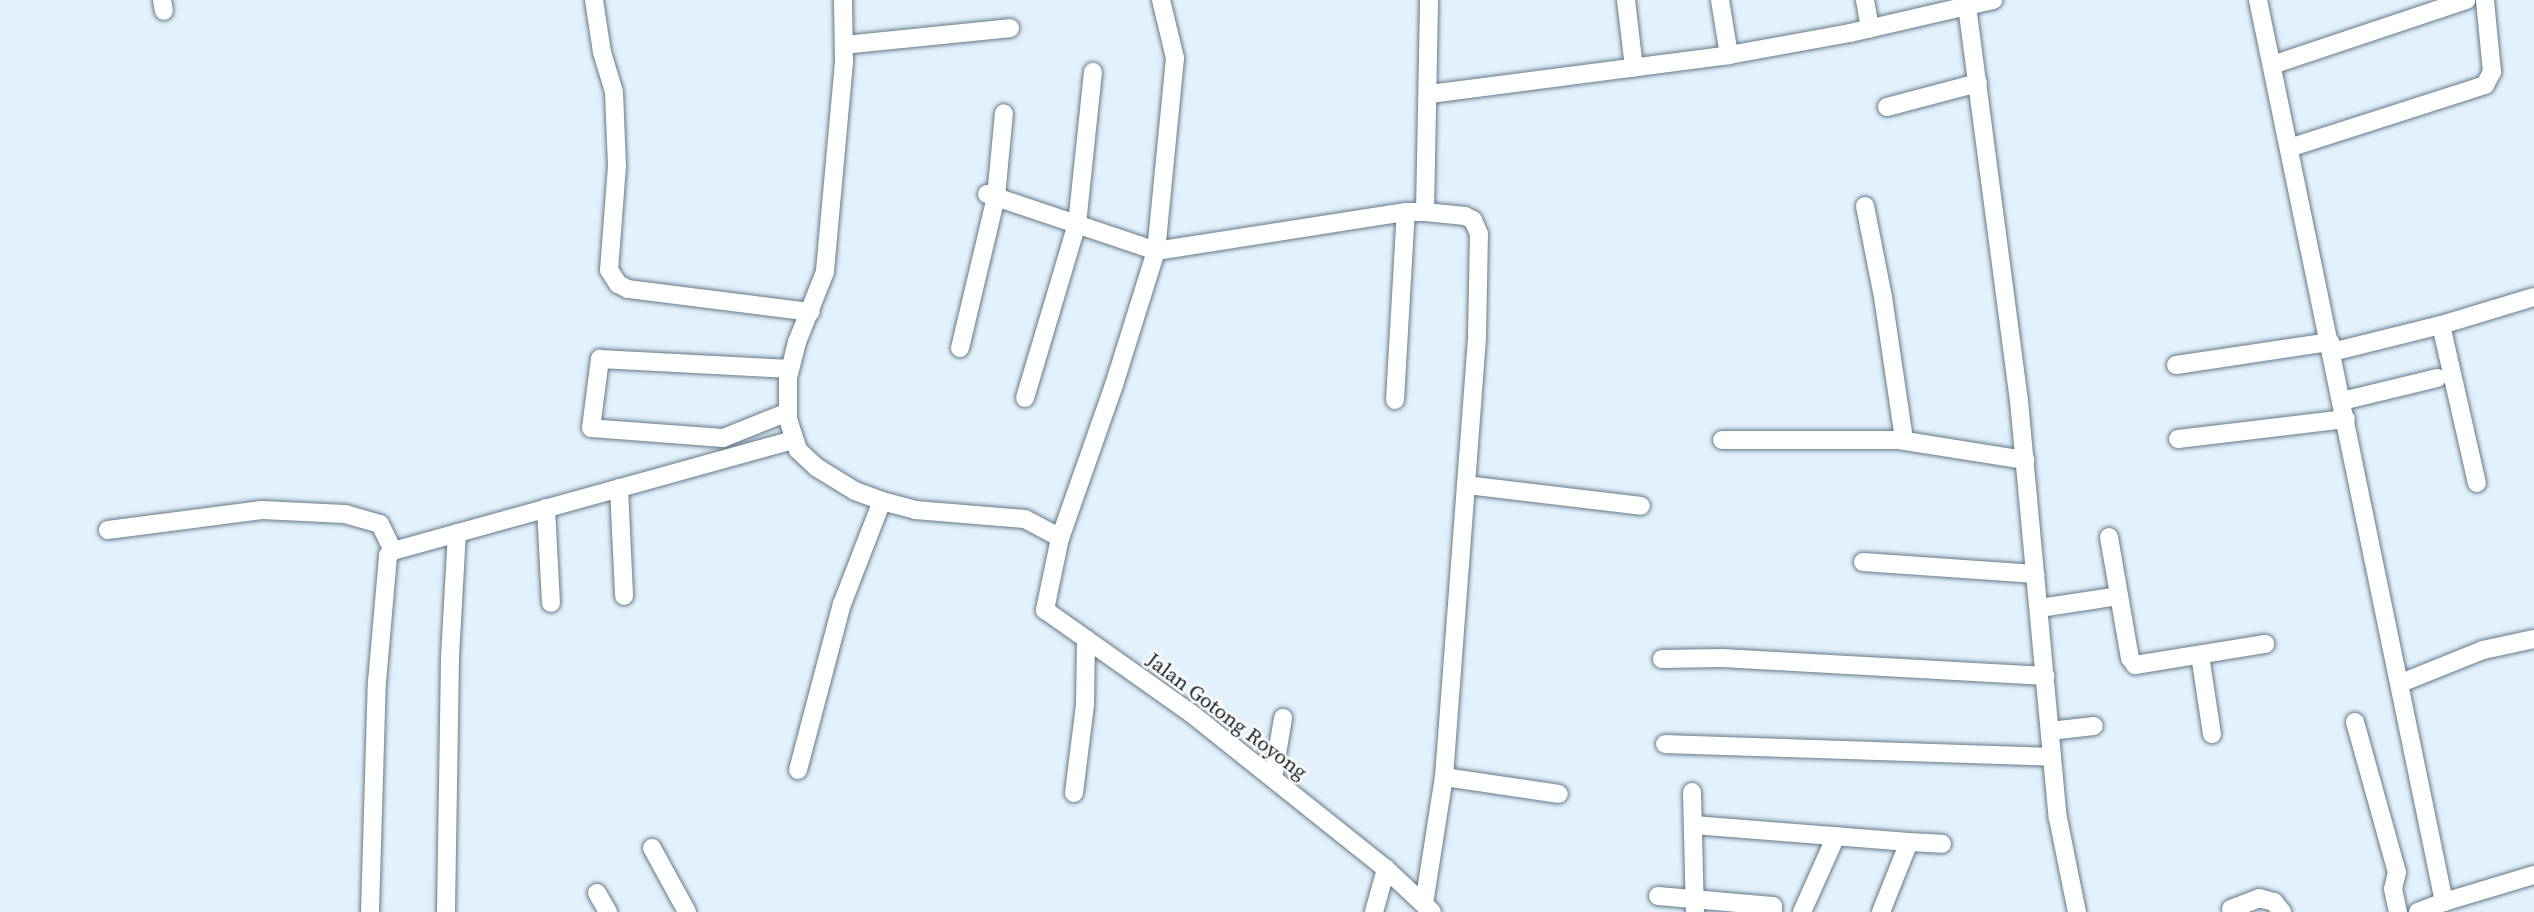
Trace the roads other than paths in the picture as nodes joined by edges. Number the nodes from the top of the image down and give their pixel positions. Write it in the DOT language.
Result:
graph roads {
  1 [pos="594,0"];
  2 [pos="843,0"];
  3 [pos="1161,0"];
  4 [pos="1429,0"];
  5 [pos="1626,0"];
  6 [pos="1720,0"];
  7 [pos="1865,0"];
  8 [pos="1993,0"];
  9 [pos="2258,0"];
  10 [pos="2466,0"];
  11 [pos="2485,0"];
  12 [pos="2442,4"];
  13 [pos="1967,6"];
  14 [pos="1010,28"];
  15 [pos="1870,29"];
  16 [pos="844,44"];
  17 [pos="1729,55"];
  18 [pos="2272,65"];
  19 [pos="1634,68"];
  20 [pos="1093,72"];
  21 [pos="1978,83"];
  22 [pos="1430,94"];
  23 [pos="1886,107"];
  24 [pos="1004,113"];
  25 [pos="2289,148"];
  26 [pos="992,195"];
  27 [pos="1865,206"];
  28 [pos="1406,212"];
  29 [pos="1425,212"];
  30 [pos="1077,224"];
  31 [pos="1156,251"];
  32 [pos="2534,297"];
  33 [pos="811,312"];
  34 [pos="2441,325"];
  35 [pos="2331,347"];
  36 [pos="960,348"];
  37 [pos="2176,365"];
  38 [pos="790,369"];
  39 [pos="2437,378"];
  40 [pos="1025,398"];
  41 [pos="1395,400"];
  42 [pos="2344,410"];
  43 [pos="788,412"];
  44 [pos="2178,439"];
  45 [pos="794,440"];
  46 [pos="1722,440"];
  47 [pos="1904,440"];
  48 [pos="2025,460"];
  49 [pos="2477,483"];
  50 [pos="1466,485"];
  51 [pos="619,488"];
  52 [pos="882,501"];
  53 [pos="1641,506"];
  54 [pos="546,508"];
  55 [pos="108,530"];
  56 [pos="457,533"];
  57 [pos="2109,537"];
  58 [pos="1060,538"];
  59 [pos="393,551"];
  60 [pos="1863,562"];
  61 [pos="2036,574"];
  62 [pos="624,596"];
  63 [pos="2118,596"];
  64 [pos="551,603"];
  65 [pos="2040,608"];
  66 [pos="1086,639"];
  67 [pos="2534,639"];
  68 [pos="2265,645"];
  69 [pos="2200,655"];
  70 [pos="1662,659"];
  71 [pos="2045,676"];
  72 [pos="2401,683"];
  73 [pos="1283,718"];
  74 [pos="2355,722"];
  75 [pos="2094,726"];
  76 [pos="2050,731"];
  77 [pos="2212,734"];
  78 [pos="1665,744"];
  79 [pos="2053,757"];
  80 [pos="798,770"];
  81 [pos="1444,777"];
  82 [pos="1273,778"];
  83 [pos="1692,792"];
  84 [pos="1074,793"];
  85 [pos="1559,794"];
  86 [pos="1693,825"];
  87 [pos="1836,836"];
  88 [pos="1909,842"];
  89 [pos="1942,844"];
  90 [pos="652,849"];
  91 [pos="1386,869"];
  92 [pos="2534,875"];
  93 [pos="597,893"];
  94 [pos="1658,896"];
  95 [pos="2444,902"];
  96 [pos="1695,905"];
  97 [pos="1428,908"];
  98 [pos="1773,909"];
  99 [pos="2231,909"];
  100 [pos="1802,910"];
  101 [pos="370,912"];
  102 [pos="446,912"];
  103 [pos="608,912"];
  104 [pos="687,912"];
  105 [pos="1374,912"];
  106 [pos="1881,912"];
  107 [pos="2077,912"];
  108 [pos="2282,912"];
  109 [pos="2398,912"];
  110 [pos="2418,912"];
  1 -- 33 [label="street"];
  2 -- 16 [label="street"];
  3 -- 31 [label="street"];
  4 -- 22 [label="street"];
  5 -- 19 [label="street"];
  6 -- 17 [label="street"];
  7 -- 15 [label="street"];
  8 -- 13 [label="street"];
  9 -- 18 [label="street"];
  10 -- 12 [label="street"];
  11 -- 25 [label="street"];
  12 -- 18 [label="street"];
  13 -- 15 [label="street"];
  13 -- 21 [label="street"];
  14 -- 16 [label="street"];
  15 -- 17 [label="street"];
  16 -- 33 [label="street"];
  17 -- 19 [label="street"];
  18 -- 25 [label="street"];
  19 -- 22 [label="street"];
  20 -- 30 [label="street"];
  21 -- 23 [label="street"];
  21 -- 48 [label="street"];
  22 -- 29 [label="street"];
  24 -- 26 [label="street"];
  25 -- 35 [label="street"];
  26 -- 30 [label="street"];
  26 -- 36 [label="street"];
  27 -- 47 [label="street"];
  28 -- 29 [label="street"];
  28 -- 31 [label="street"];
  28 -- 41 [label="street"];
  29 -- 50 [label="street"];
  30 -- 31 [label="street"];
  30 -- 40 [label="street"];
  31 -- 58 [label="street"];
  32 -- 34 [label="street"];
  33 -- 38 [label="street"];
  34 -- 35 [label="street"];
  34 -- 49 [label="street"];
  35 -- 37 [label="street"];
  35 -- 42 [label="street"];
  38 -- 43 [label="street"];
  38 -- 43 [label="street"];
  39 -- 42 [label="street"];
  42 -- 44 [label="street"];
  42 -- 72 [label="street"];
  43 -- 45 [label="street"];
  45 -- 51 [label="street"];
  45 -- 52 [label="street"];
  46 -- 47 [label="street"];
  47 -- 48 [label="street"];
  48 -- 61 [label="street"];
  50 -- 53 [label="street"];
  50 -- 81 [label="street"];
  51 -- 54 [label="street"];
  51 -- 62 [label="street"];
  52 -- 58 [label="street"];
  52 -- 80 [label="street"];
  54 -- 56 [label="street"];
  54 -- 64 [label="street"];
  55 -- 59 [label="street"];
  56 -- 59 [label="street"];
  56 -- 102 [label="street"];
  57 -- 63 [label="street"];
  58 -- 66 [label="street, Jalan Gotong Royong"];
  59 -- 101 [label="street"];
  60 -- 61 [label="street"];
  61 -- 65 [label="street"];
  63 -- 65 [label="street"];
  63 -- 69 [label="street"];
  65 -- 71 [label="street"];
  66 -- 82 [label="street, Jalan Gotong Royong"];
  66 -- 84 [label="street"];
  67 -- 72 [label="street"];
  68 -- 69 [label="street"];
  69 -- 77 [label="street"];
  70 -- 71 [label="street"];
  71 -- 76 [label="street"];
  72 -- 95 [label="street"];
  73 -- 82 [label="street"];
  74 -- 109 [label="street"];
  75 -- 76 [label="street"];
  76 -- 79 [label="street"];
  78 -- 79 [label="street"];
  79 -- 107 [label="street"];
  81 -- 85 [label="street"];
  81 -- 97 [label="street"];
  82 -- 91 [label="street, Jalan Gotong Royong"];
  83 -- 86 [label="street"];
  86 -- 87 [label="street"];
  86 -- 96 [label="street"];
  87 -- 88 [label="street"];
  87 -- 100 [label="street"];
  88 -- 89 [label="street"];
  88 -- 106 [label="street"];
  90 -- 104 [label="street"];
  91 -- 97 [label="street, Jalan Gotong Royong"];
  91 -- 105 [label="street"];
  92 -- 95 [label="street"];
  93 -- 103 [label="street"];
  94 -- 96 [label="street"];
  95 -- 110 [label="street"];
  96 -- 98 [label="street"];
  98 -- 100 [label="street"];
  99 -- 108 [label="street"];
}
